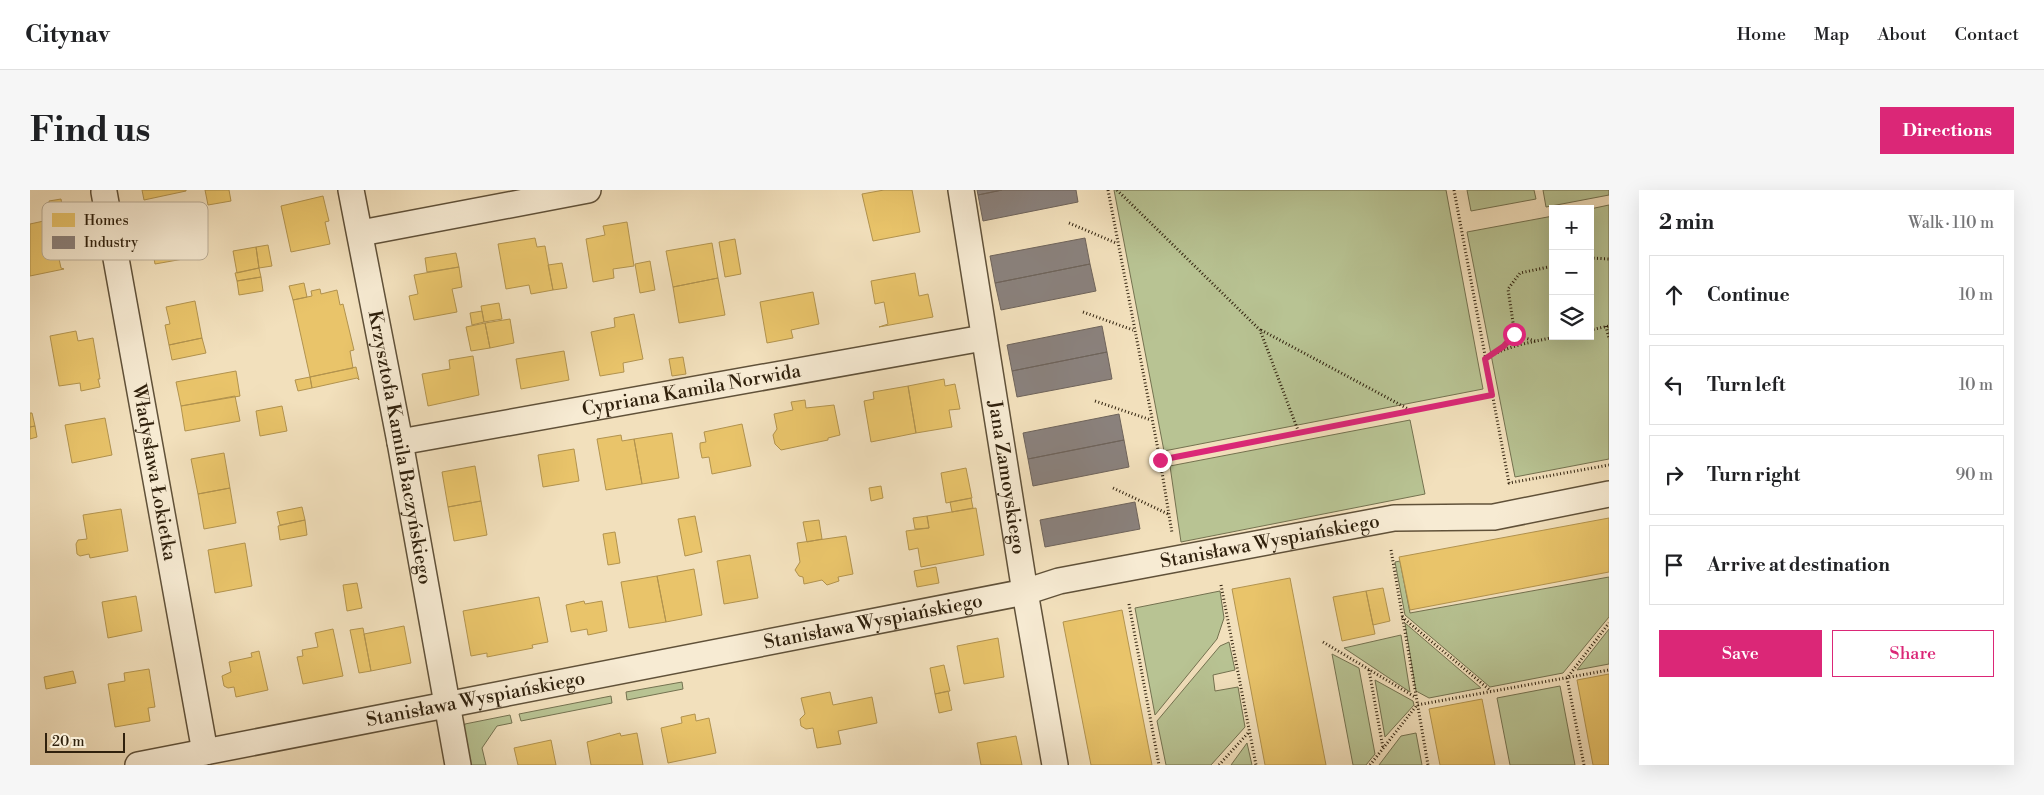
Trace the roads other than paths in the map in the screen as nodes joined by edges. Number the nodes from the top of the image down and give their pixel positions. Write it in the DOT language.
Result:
graph roads {
  1 [pos="351,190"];
  2 [pos="588,190"];
  3 [pos="961,190"];
  4 [pos="104,192"];
  5 [pos="106,202"];
  6 [pos="360,233"];
  7 [pos="116,260"];
  8 [pos="983,338"];
  9 [pos="400,442"];
  10 [pos="1609,494"];
  11 [pos="1025,592"];
  12 [pos="446,706"];
  13 [pos="205,752"];
  14 [pos="138,765"];
  15 [pos="458,765"];
  16 [pos="1055,765"];
  1 -- 6 [label="street, Krzysztofa Kamila Baczyńskiego"];
  2 -- 6 [label="street"];
  3 -- 8 [label="street, Jana Zamoyskiego"];
  4 -- 5 [label="street, Władysława Łokietka"];
  6 -- 9 [label="street, Krzysztofa Kamila Baczyńskiego"];
  7 -- 13 [label="street, Władysława Łokietka"];
  8 -- 9 [label="street, Cypriana Kamila Norwida"];
  8 -- 11 [label="street, Jana Zamoyskiego"];
  9 -- 12 [label="street, Krzysztofa Kamila Baczyńskiego"];
  10 -- 11 [label="street, Stanisława Wyspiańskiego"];
  11 -- 12 [label="street, Stanisława Wyspiańskiego"];
  11 -- 16 [label="street, Jana Zamoyskiego"];
  12 -- 13 [label="street, Stanisława Wyspiańskiego"];
  12 -- 15 [label="street, Krzysztofa Kamila Baczyńskiego"];
  13 -- 14 [label="street, Stanisława Wyspiańskiego"];
}
